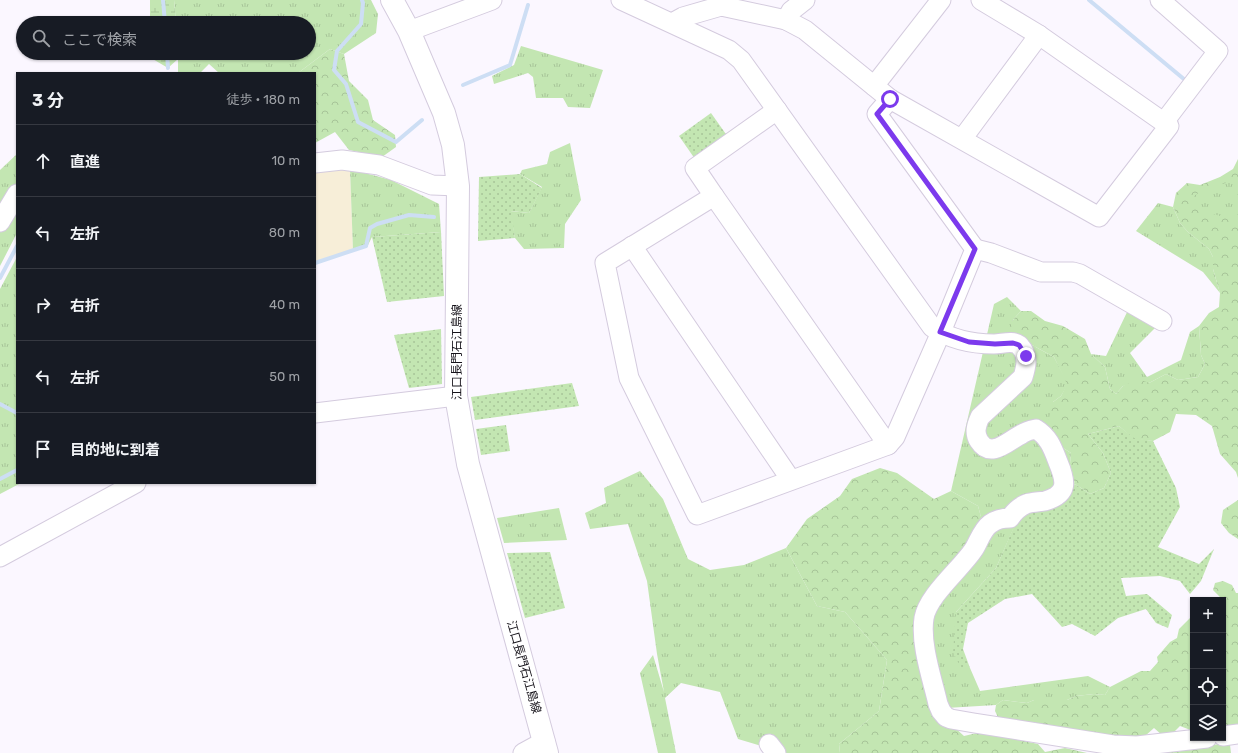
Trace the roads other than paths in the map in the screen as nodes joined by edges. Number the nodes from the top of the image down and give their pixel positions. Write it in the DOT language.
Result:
graph roads {
  1 [pos="392,0"];
  2 [pos="492,0"];
  3 [pos="621,0"];
  4 [pos="805,0"];
  5 [pos="941,0"];
  6 [pos="981,0"];
  7 [pos="1160,0"];
  8 [pos="786,20"];
  9 [pos="672,23"];
  10 [pos="409,31"];
  11 [pos="1039,36"];
  12 [pos="874,86"];
  13 [pos="890,99"];
  14 [pos="777,110"];
  15 [pos="1164,122"];
  16 [pos="962,139"];
  17 [pos="316,163"];
  18 [pos="458,186"];
  19 [pos="16,196"];
  20 [pos="714,196"];
  21 [pos="0,222"];
  22 [pos="632,246"];
  23 [pos="975,249"];
  24 [pos="1162,321"];
  25 [pos="940,332"];
  26 [pos="456,396"];
  27 [pos="316,413"];
  28 [pos="888,445"];
  29 [pos="791,480"];
  30 [pos="134,484"];
  31 [pos="0,557"];
  32 [pos="1238,734"];
  33 [pos="1226,736"];
  34 [pos="1190,740"];
  35 [pos="546,747"];
  36 [pos="523,753"];
  1 -- 10 [label="main road, 江口長門石江島線"];
  2 -- 10 [label="street"];
  3 -- 9 [label="street"];
  4 -- 8 [label="street"];
  5 -- 12 [label="street"];
  6 -- 11 [label="street"];
  7 -- 15 [label="street"];
  8 -- 9 [label="street"];
  8 -- 12 [label="street"];
  9 -- 14 [label="street"];
  10 -- 18 [label="main road, 江口長門石江島線"];
  11 -- 15 [label="street"];
  11 -- 16 [label="street"];
  12 -- 13 [label="street"];
  13 -- 16 [label="street"];
  13 -- 23 [label="street"];
  14 -- 20 [label="street"];
  14 -- 25 [label="street"];
  15 -- 16 [label="street"];
  17 -- 18 [label="street"];
  18 -- 26 [label="main road, 江口長門石江島線"];
  19 -- 21 [label="street"];
  20 -- 22 [label="street"];
  20 -- 28 [label="street"];
  22 -- 29 [label="street"];
  22 -- 29 [label="street"];
  23 -- 24 [label="street"];
  23 -- 25 [label="street"];
  25 -- 28 [label="street"];
  25 -- 34 [label="street"];
  26 -- 27 [label="street"];
  26 -- 35 [label="main road, 江口長門石江島線"];
  28 -- 29 [label="street"];
  30 -- 31 [label="street"];
  32 -- 33 [label="street"];
  35 -- 36 [label="street"];
}
